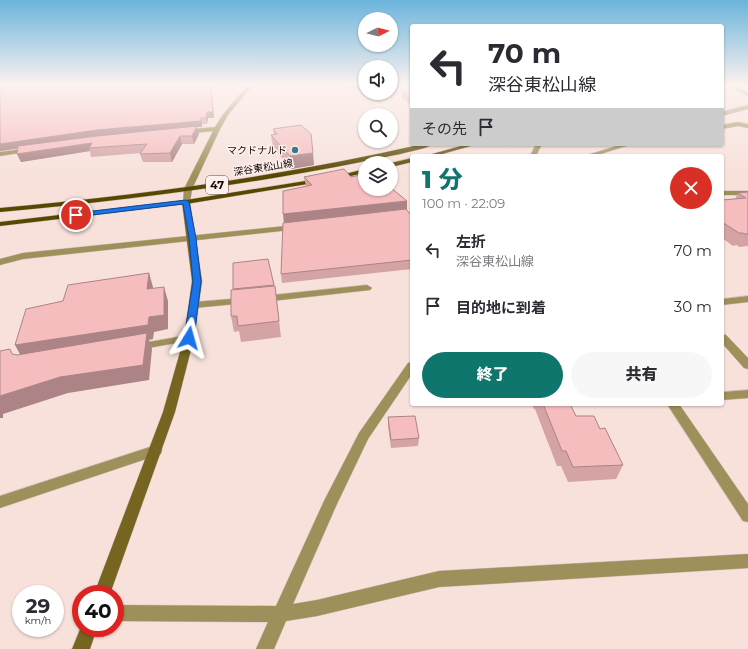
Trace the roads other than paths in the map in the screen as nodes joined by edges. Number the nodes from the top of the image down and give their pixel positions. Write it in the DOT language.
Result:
graph roads {
  1 [pos="225,115"];
  2 [pos="748,126"];
  3 [pos="724,127"];
  4 [pos="724,127"];
  5 [pos="217,129"];
  6 [pos="748,131"];
  7 [pos="177,133"];
  8 [pos="421,146"];
  9 [pos="467,146"];
  10 [pos="623,146"];
  11 [pos="38,148"];
  12 [pos="0,154"];
  13 [pos="436,154"];
  14 [pos="594,154"];
  15 [pos="410,160"];
  16 [pos="398,163"];
  17 [pos="358,173"];
  18 [pos="188,189"];
  19 [pos="724,193"];
  20 [pos="748,193"];
  21 [pos="186,202"];
  22 [pos="0,210"];
  23 [pos="0,224"];
  24 [pos="302,226"];
  25 [pos="192,238"];
  26 [pos="0,262"];
  27 [pos="367,288"];
  28 [pos="748,299"];
  29 [pos="724,302"];
  30 [pos="194,306"];
  31 [pos="189,338"];
  32 [pos="724,339"];
  33 [pos="126,348"];
  34 [pos="748,365"];
  35 [pos="410,369"];
  36 [pos="748,394"];
  37 [pos="724,396"];
  38 [pos="674,406"];
  39 [pos="156,450"];
  40 [pos="0,502"];
  41 [pos="748,516"];
  42 [pos="748,561"];
  43 [pos="105,585"];
  44 [pos="124,613"];
  45 [pos="281,614"];
  46 [pos="86,637"];
  47 [pos="81,649"];
  48 [pos="265,649"];
  1 -- 5 [label="street"];
  2 -- 3 [label="street"];
  4 -- 6 [label="street"];
  5 -- 7 [label="street"];
  5 -- 18 [label="street"];
  8 -- 18 [label="main road, 深谷東松山線 / 47"];
  9 -- 13 [label="main road"];
  10 -- 14 [label="street"];
  11 -- 12 [label="street"];
  15 -- 16 [label="main road"];
  17 -- 21 [label="main road, 深谷東松山線 / 47"];
  18 -- 21 [label="street"];
  18 -- 22 [label="main road, 深谷東松山線 / 47"];
  19 -- 20 [label="street"];
  21 -- 23 [label="main road, 深谷東松山線 / 47"];
  21 -- 25 [label="street"];
  24 -- 25 [label="street"];
  25 -- 26 [label="street"];
  25 -- 30 [label="street"];
  27 -- 30 [label="street"];
  28 -- 29 [label="street"];
  30 -- 31 [label="street"];
  31 -- 33 [label="street"];
  31 -- 39 [label="street"];
  32 -- 34 [label="street"];
  35 -- 45 [label="street"];
  36 -- 37 [label="street"];
  38 -- 41 [label="street"];
  39 -- 40 [label="street"];
  39 -- 43 [label="street"];
  42 -- 45 [label="street"];
  44 -- 45 [label="street"];
  45 -- 48 [label="street"];
  46 -- 47 [label="street"];
}
